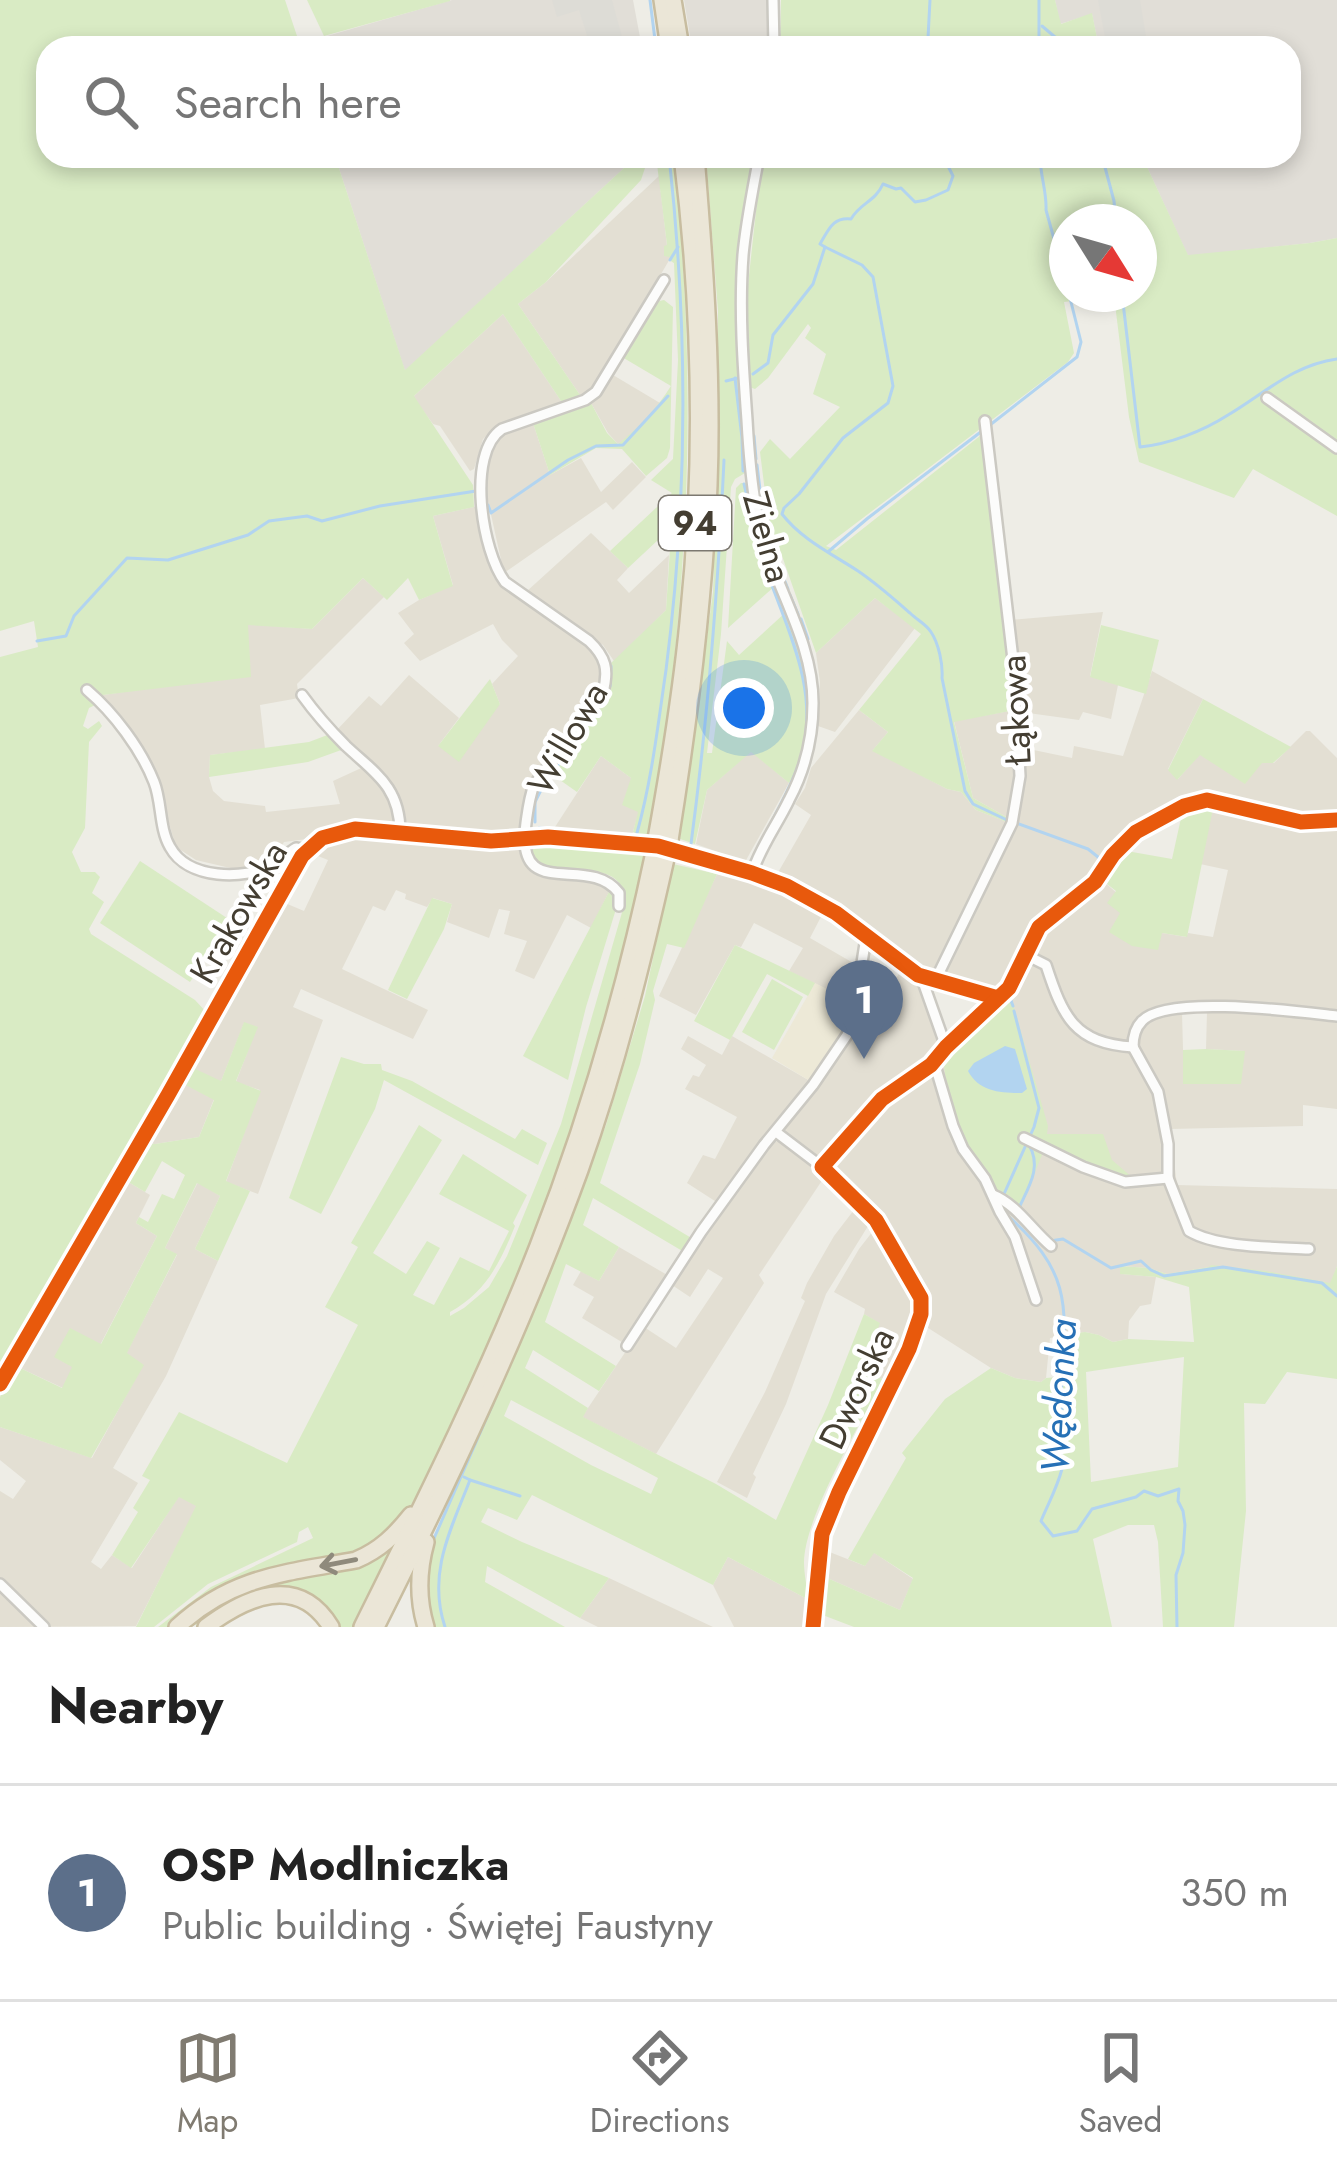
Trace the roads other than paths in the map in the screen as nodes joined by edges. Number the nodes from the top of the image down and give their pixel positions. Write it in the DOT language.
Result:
graph roads {
  1 [pos="662,0"];
  2 [pos="674,0"];
  3 [pos="773,0"];
  4 [pos="675,36"];
  5 [pos="678,36"];
  6 [pos="774,36"];
  7 [pos="684,168"];
  8 [pos="697,168"];
  9 [pos="756,168"];
  10 [pos="664,280"];
  11 [pos="1268,398"];
  12 [pos="985,421"];
  13 [pos="1337,448"];
  14 [pos="88,691"];
  15 [pos="302,695"];
  16 [pos="1337,820"];
  17 [pos="400,832"];
  18 [pos="523,838"];
  19 [pos="662,846"];
  20 [pos="307,850"];
  21 [pos="280,862"];
  22 [pos="294,872"];
  23 [pos="752,873"];
  24 [pos="620,906"];
  25 [pos="866,937"];
  26 [pos="1026,955"];
  27 [pos="921,976"];
  28 [pos="935,981"];
  29 [pos="998,998"];
  30 [pos="1337,1016"];
  31 [pos="946,1047"];
  32 [pos="1133,1047"];
  33 [pos="934,1062"];
  34 [pos="776,1132"];
  35 [pos="1028,1140"];
  36 [pos="822,1167"];
  37 [pos="1168,1178"];
  38 [pos="993,1195"];
  39 [pos="1051,1246"];
  40 [pos="1309,1249"];
  41 [pos="1036,1300"];
  42 [pos="627,1346"];
  43 [pos="0,1384"];
  44 [pos="432,1498"];
  45 [pos="0,1584"];
  46 [pos="44,1627"];
  47 [pos="176,1627"];
  48 [pos="206,1627"];
  49 [pos="331,1627"];
  50 [pos="362,1627"];
  51 [pos="376,1627"];
  52 [pos="426,1627"];
  53 [pos="813,1627"];
  1 -- 4 [label="highway"];
  2 -- 5 [label="highway"];
  3 -- 6 [label="street"];
  7 -- 19 [label="highway, 94"];
  8 -- 19 [label="highway, 94"];
  9 -- 23 [label="street, Zielna"];
  10 -- 18 [label="street, Willowa"];
  11 -- 13 [label="street"];
  12 -- 28 [label="street, Łąkowa"];
  14 -- 21 [label="street"];
  15 -- 17 [label="street"];
  16 -- 26 [label="street"];
  17 -- 18 [label="street, Krakowska"];
  17 -- 20 [label="street, Krakowska"];
  18 -- 23 [label="street, Krakowska"];
  18 -- 24 [label="street"];
  19 -- 44 [label="highway, 94"];
  20 -- 21 [label="street"];
  20 -- 22 [label="street, Krakowska"];
  21 -- 22 [label="street"];
  22 -- 43 [label="street, Krakowska"];
  23 -- 25 [label="street, Krakowska"];
  25 -- 27 [label="street, Krakowska"];
  25 -- 34 [label="street"];
  26 -- 29 [label="street"];
  26 -- 32 [label="street"];
  27 -- 28 [label="street, Krakowska"];
  27 -- 31 [label="street"];
  28 -- 29 [label="street, Krakowska"];
  29 -- 31 [label="street"];
  30 -- 32 [label="street"];
  31 -- 33 [label="street"];
  32 -- 37 [label="street"];
  33 -- 36 [label="street"];
  33 -- 38 [label="street"];
  34 -- 36 [label="street, Dworska"];
  34 -- 42 [label="street"];
  35 -- 37 [label="street"];
  36 -- 53 [label="street, Dworska"];
  37 -- 40 [label="street"];
  38 -- 39 [label="street"];
  38 -- 41 [label="street"];
  44 -- 47 [label="highway, one-way"];
  44 -- 50 [label="highway, 94"];
  44 -- 51 [label="highway"];
  44 -- 52 [label="highway, 94"];
  45 -- 46 [label="street"];
  48 -- 49 [label="highway"];
}
